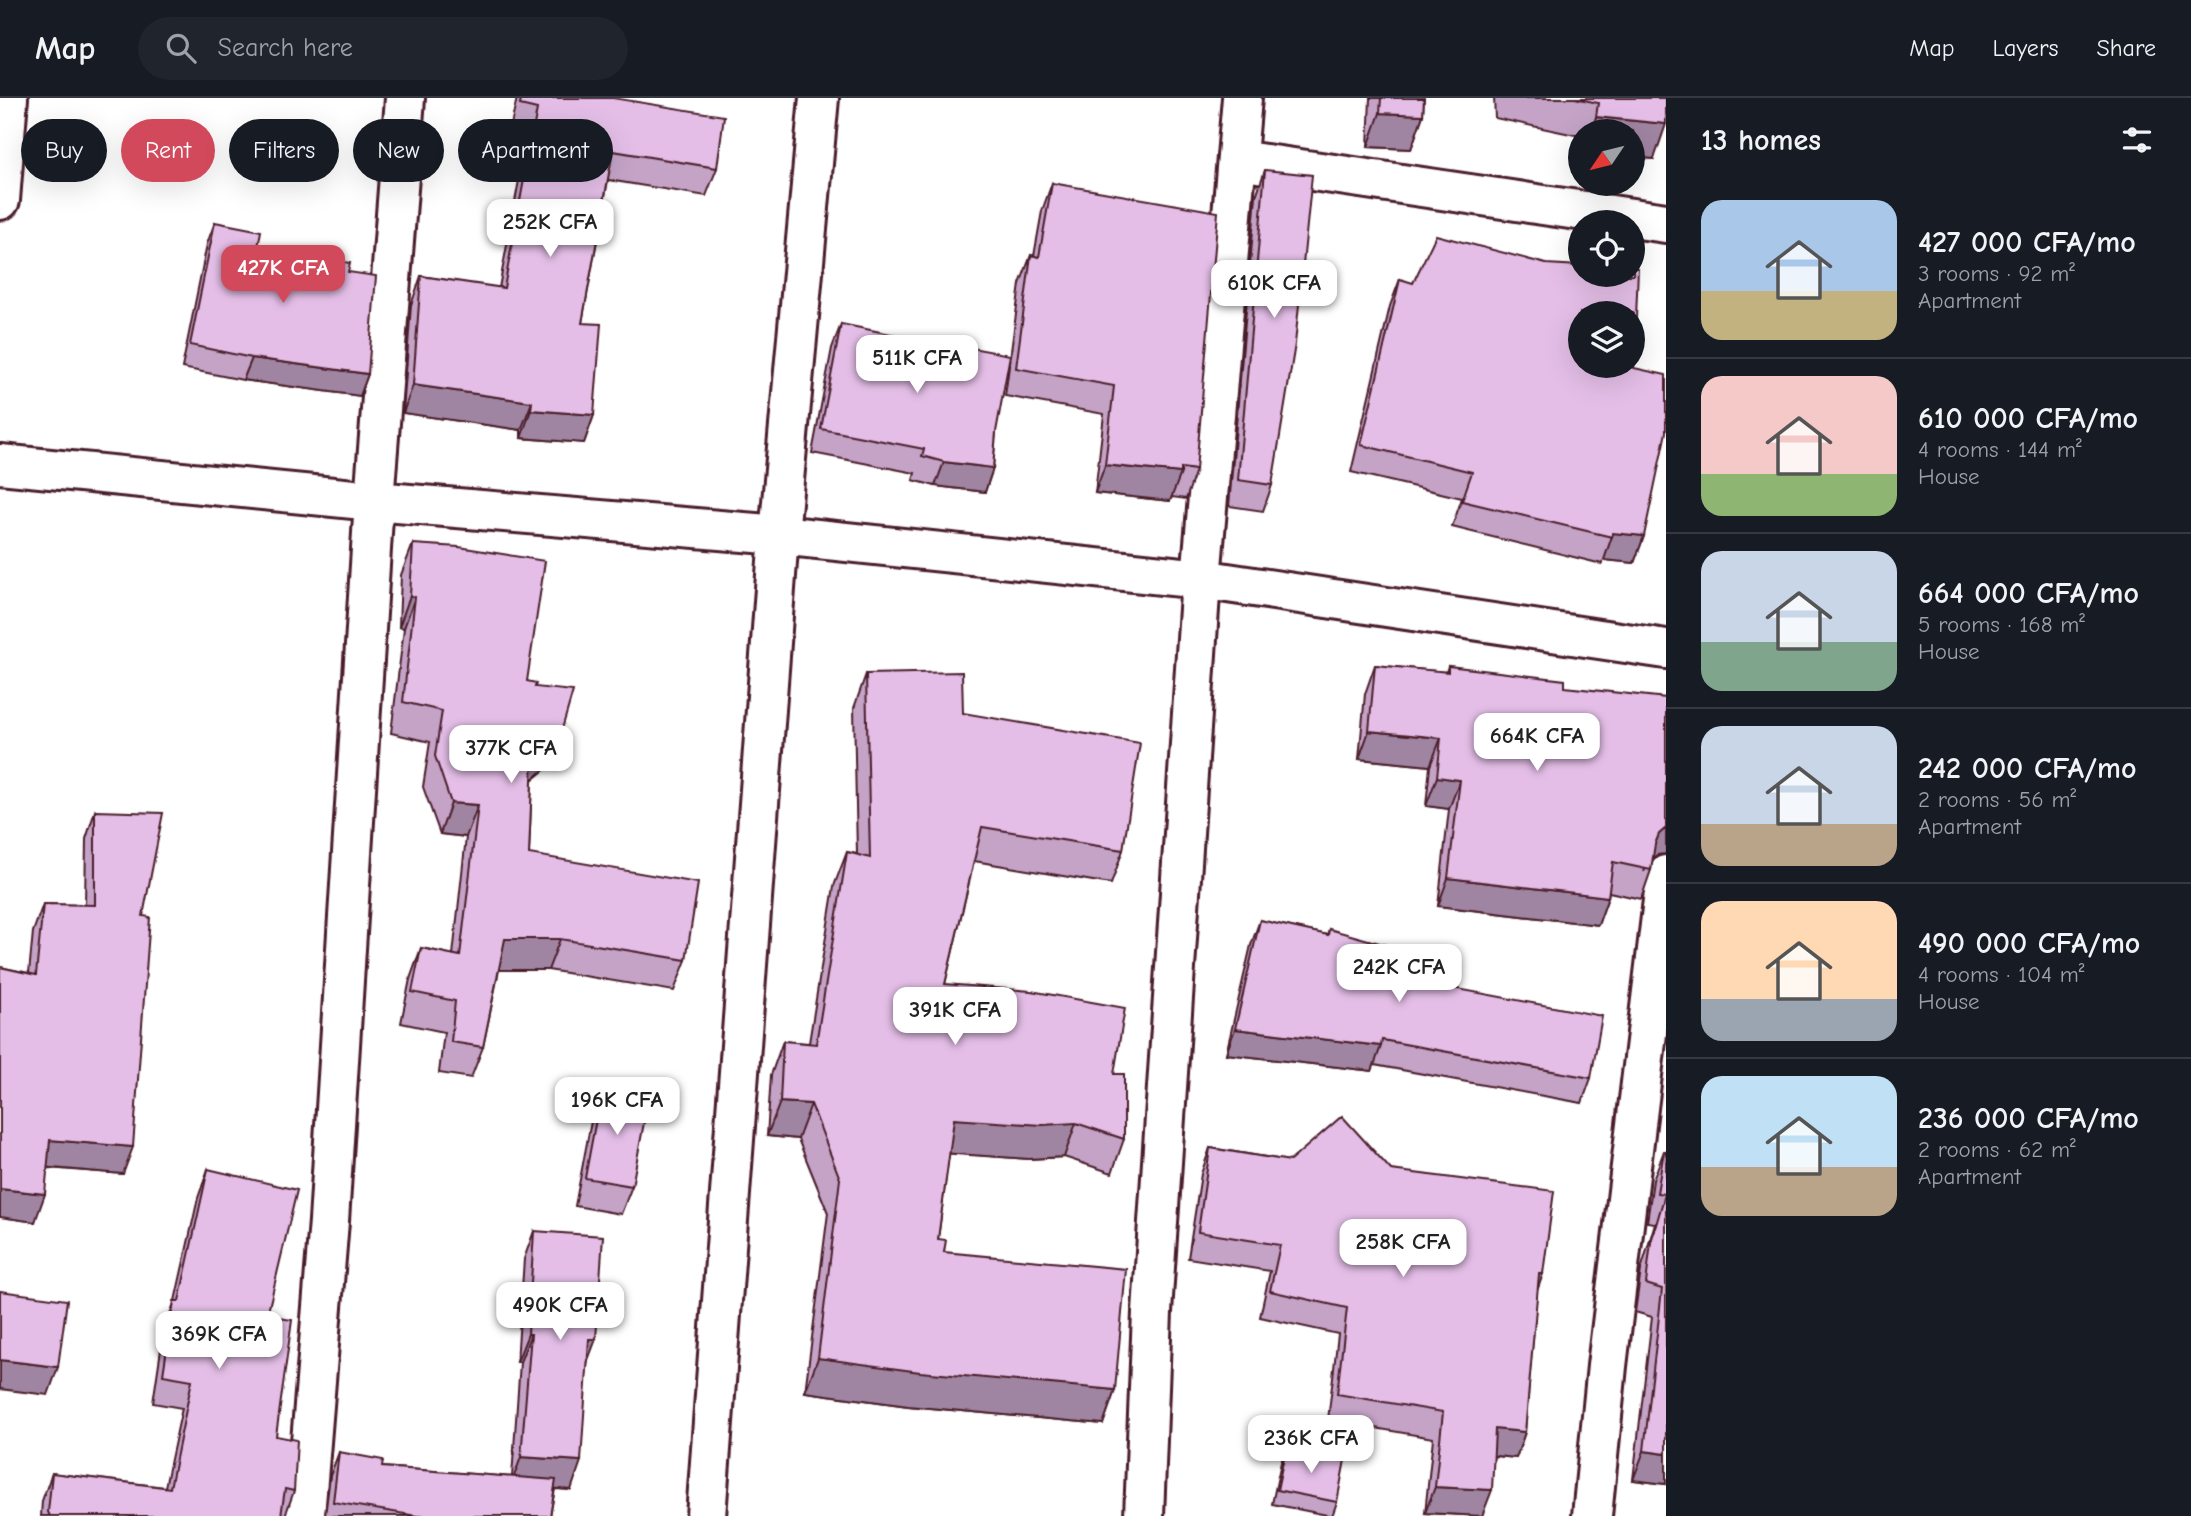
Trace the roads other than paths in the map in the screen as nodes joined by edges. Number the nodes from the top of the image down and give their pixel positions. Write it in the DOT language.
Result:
graph roads {
  1 [pos="8,98"];
  2 [pos="405,98"];
  3 [pos="819,98"];
  4 [pos="1242,98"];
  5 [pos="1238,160"];
  6 [pos="0,200"];
  7 [pos="1666,223"];
  8 [pos="0,464"];
  9 [pos="373,501"];
  10 [pos="779,535"];
  11 [pos="1201,579"];
  12 [pos="1666,649"];
  13 [pos="1666,875"];
  14 [pos="305,1516"];
  15 [pos="706,1516"];
  16 [pos="1144,1516"];
  17 [pos="1592,1516"];
  1 -- 6 [label="street"];
  2 -- 9 [label="street"];
  3 -- 10 [label="street"];
  4 -- 5 [label="street"];
  5 -- 7 [label="street"];
  5 -- 11 [label="street"];
  8 -- 9 [label="street"];
  9 -- 10 [label="street"];
  9 -- 14 [label="street"];
  10 -- 11 [label="street"];
  10 -- 15 [label="street"];
  11 -- 12 [label="street"];
  11 -- 16 [label="street"];
  13 -- 17 [label="street"];
}
